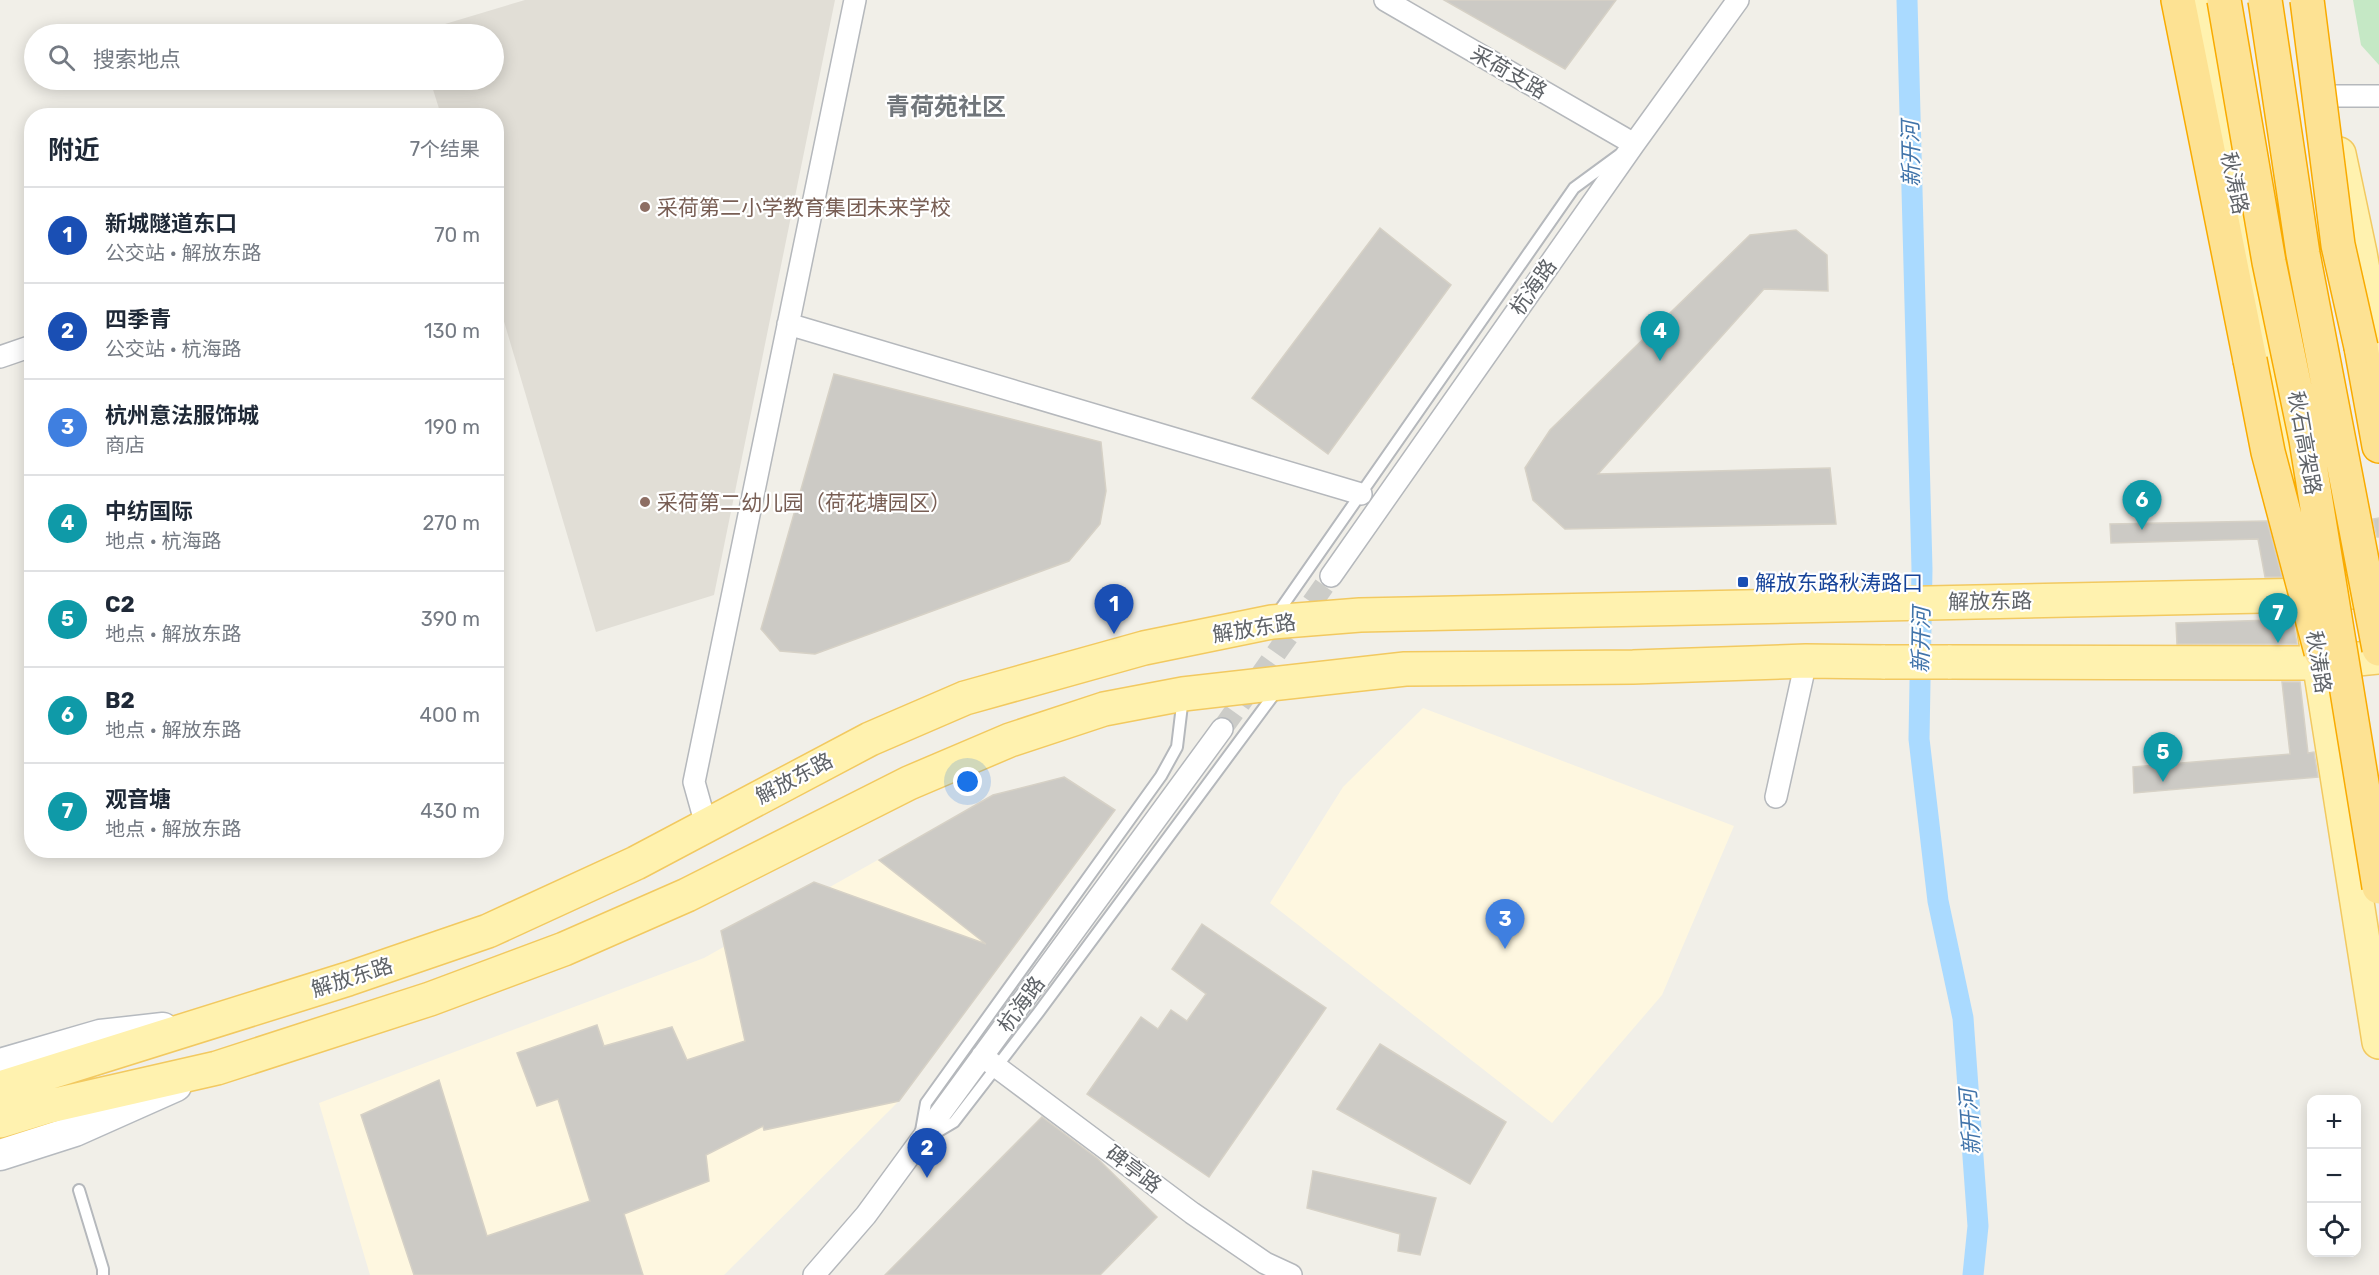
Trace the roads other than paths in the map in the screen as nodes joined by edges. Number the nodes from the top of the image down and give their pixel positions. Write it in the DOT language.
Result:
graph roads {
  1 [pos="855,0"];
  2 [pos="1385,0"];
  3 [pos="1738,0"];
  4 [pos="2178,0"];
  5 [pos="2198,0"];
  6 [pos="2224,0"];
  7 [pos="2265,0"];
  8 [pos="2305,0"];
  9 [pos="2326,96"];
  10 [pos="2379,96"];
  11 [pos="1634,144"];
  12 [pos="788,324"];
  13 [pos="24,349"];
  14 [pos="0,357"];
  15 [pos="2379,359"];
  16 [pos="2379,446"];
  17 [pos="1361,494"];
  18 [pos="1331,576"];
  19 [pos="2379,590"];
  20 [pos="2309,595"];
  21 [pos="1272,622"];
  22 [pos="2379,649"];
  23 [pos="2379,657"];
  24 [pos="1806,662"];
  25 [pos="2319,663"];
  26 [pos="1283,682"];
  27 [pos="1183,694"];
  28 [pos="1222,729"];
  29 [pos="1776,796"];
  30 [pos="706,825"];
  31 [pos="2369,836"];
  32 [pos="2379,887"];
  33 [pos="205,1024"];
  34 [pos="2379,1042"];
  35 [pos="989,1061"];
  36 [pos="0,1064"];
  37 [pos="217,1068"];
  38 [pos="0,1088"];
  39 [pos="0,1121"];
  40 [pos="919,1143"];
  41 [pos="0,1155"];
  42 [pos="79,1190"];
  43 [pos="103,1275"];
  44 [pos="814,1275"];
  45 [pos="1292,1275"];
  1 -- 12 [label="street"];
  2 -- 11 [label="street, 采荷支路"];
  3 -- 11 [label="street, 杭海路"];
  4 -- 31 [label="highway, bridge"];
  5 -- 20 [label="main road, 秋涛路"];
  6 -- 31 [label="highway, 秋石高架路, bridge"];
  7 -- 22 [label="highway, 秋石高架路, bridge"];
  8 -- 9 [label="main road"];
  8 -- 16 [label="highway, bridge"];
  9 -- 10 [label="street"];
  9 -- 15 [label="main road"];
  11 -- 17 [label="lane"];
  11 -- 18 [label="street, 杭海路"];
  12 -- 17 [label="street"];
  12 -- 30 [label="street"];
  13 -- 14 [label="street"];
  17 -- 21 [label="lane"];
  19 -- 20 [label="main road, 解放东路"];
  20 -- 21 [label="main road, 解放东路"];
  20 -- 25 [label="main road, 秋涛路"];
  21 -- 30 [label="main road, 解放东路"];
  23 -- 25 [label="main road"];
  24 -- 25 [label="main road, bridge"];
  24 -- 26 [label="main road"];
  24 -- 29 [label="street"];
  25 -- 34 [label="main road, 秋涛路"];
  26 -- 27 [label="main road"];
  26 -- 35 [label="lane"];
  27 -- 37 [label="main road"];
  27 -- 40 [label="lane"];
  28 -- 35 [label="street, 杭海路"];
  30 -- 33 [label="main road, 解放东路"];
  31 -- 32 [label="highway, 秋石高架路, bridge"];
  33 -- 36 [label="main road, 解放东路"];
  33 -- 38 [label="main road, 解放东路"];
  35 -- 40 [label="street, 杭海路"];
  35 -- 45 [label="street, 碑亭路"];
  37 -- 39 [label="main road"];
  37 -- 41 [label="main road"];
  40 -- 44 [label="street, 杭海路"];
  42 -- 43 [label="lane"];
}
